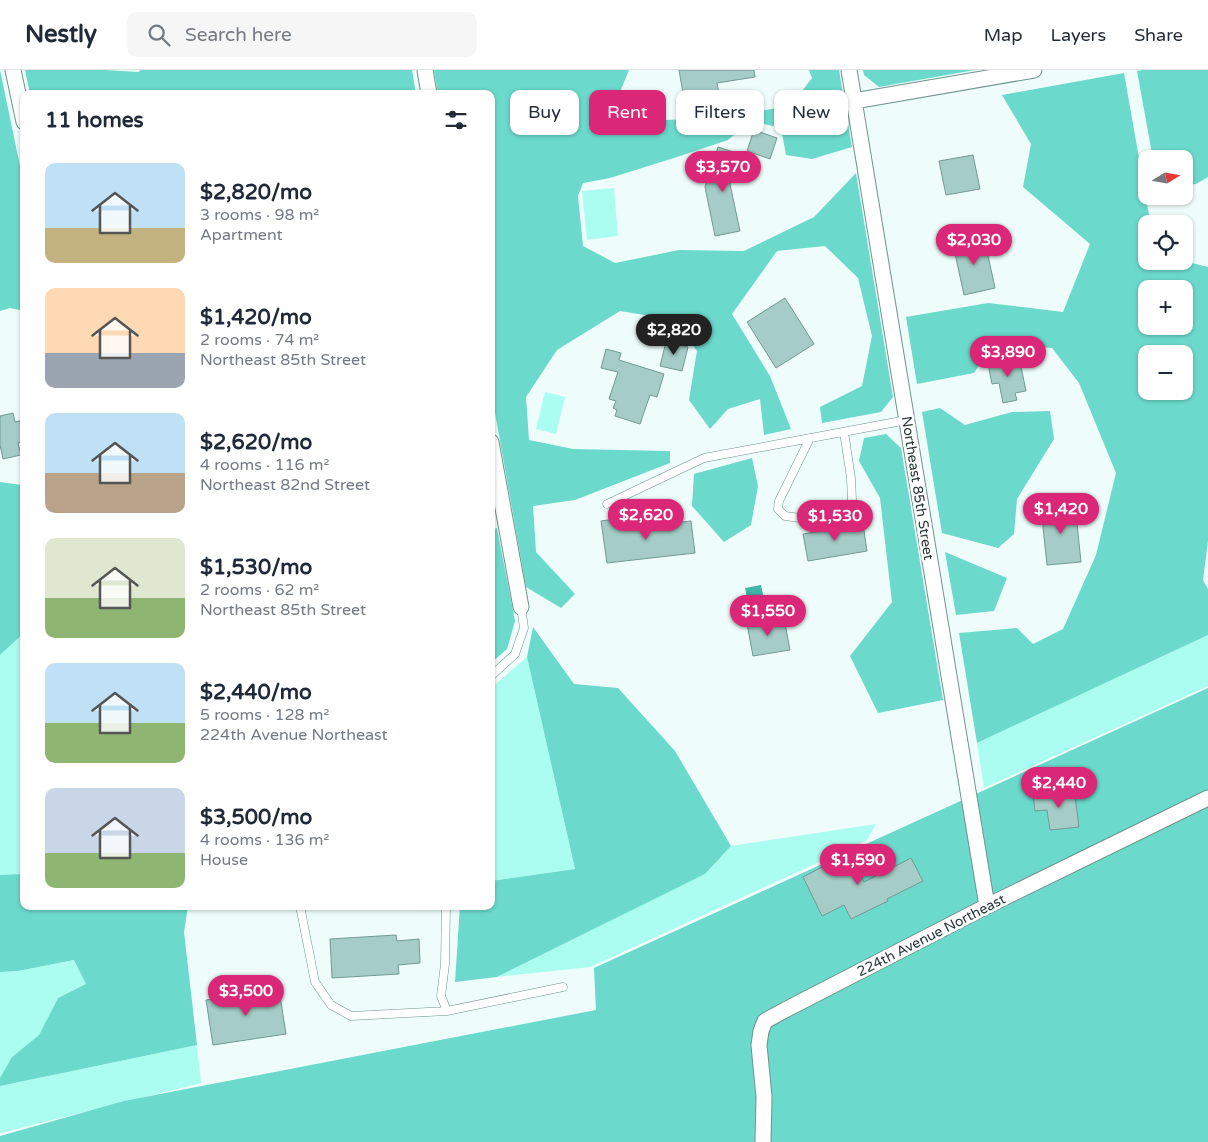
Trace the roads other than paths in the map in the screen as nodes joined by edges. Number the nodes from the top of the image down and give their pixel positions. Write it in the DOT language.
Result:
graph roads {
  1 [pos="13,70"];
  2 [pos="424,70"];
  3 [pos="849,70"];
  4 [pos="1034,70"];
  5 [pos="428,90"];
  6 [pos="854,101"];
  7 [pos="20,103"];
  8 [pos="907,420"];
  9 [pos="844,432"];
  10 [pos="810,438"];
  11 [pos="495,464"];
  12 [pos="607,504"];
  13 [pos="521,607"];
  14 [pos="495,672"];
  15 [pos="1208,798"];
  16 [pos="987,906"];
  17 [pos="301,910"];
  18 [pos="446,910"];
  19 [pos="563,987"];
  20 [pos="447,1011"];
  21 [pos="764,1142"];
  1 -- 7 [label="street"];
  2 -- 5 [label="street"];
  3 -- 6 [label="street, Northeast 85th Street"];
  4 -- 6 [label="street"];
  6 -- 8 [label="street, Northeast 85th Street"];
  8 -- 9 [label="lane"];
  8 -- 16 [label="street, Northeast 85th Street"];
  9 -- 10 [label="lane"];
  9 -- 10 [label="lane"];
  10 -- 12 [label="lane"];
  11 -- 13 [label="street"];
  13 -- 14 [label="lane"];
  15 -- 16 [label="street, 224th Avenue Northeast"];
  16 -- 21 [label="street, 224th Avenue Northeast"];
  17 -- 20 [label="lane"];
  18 -- 20 [label="lane"];
  19 -- 20 [label="lane"];
}
